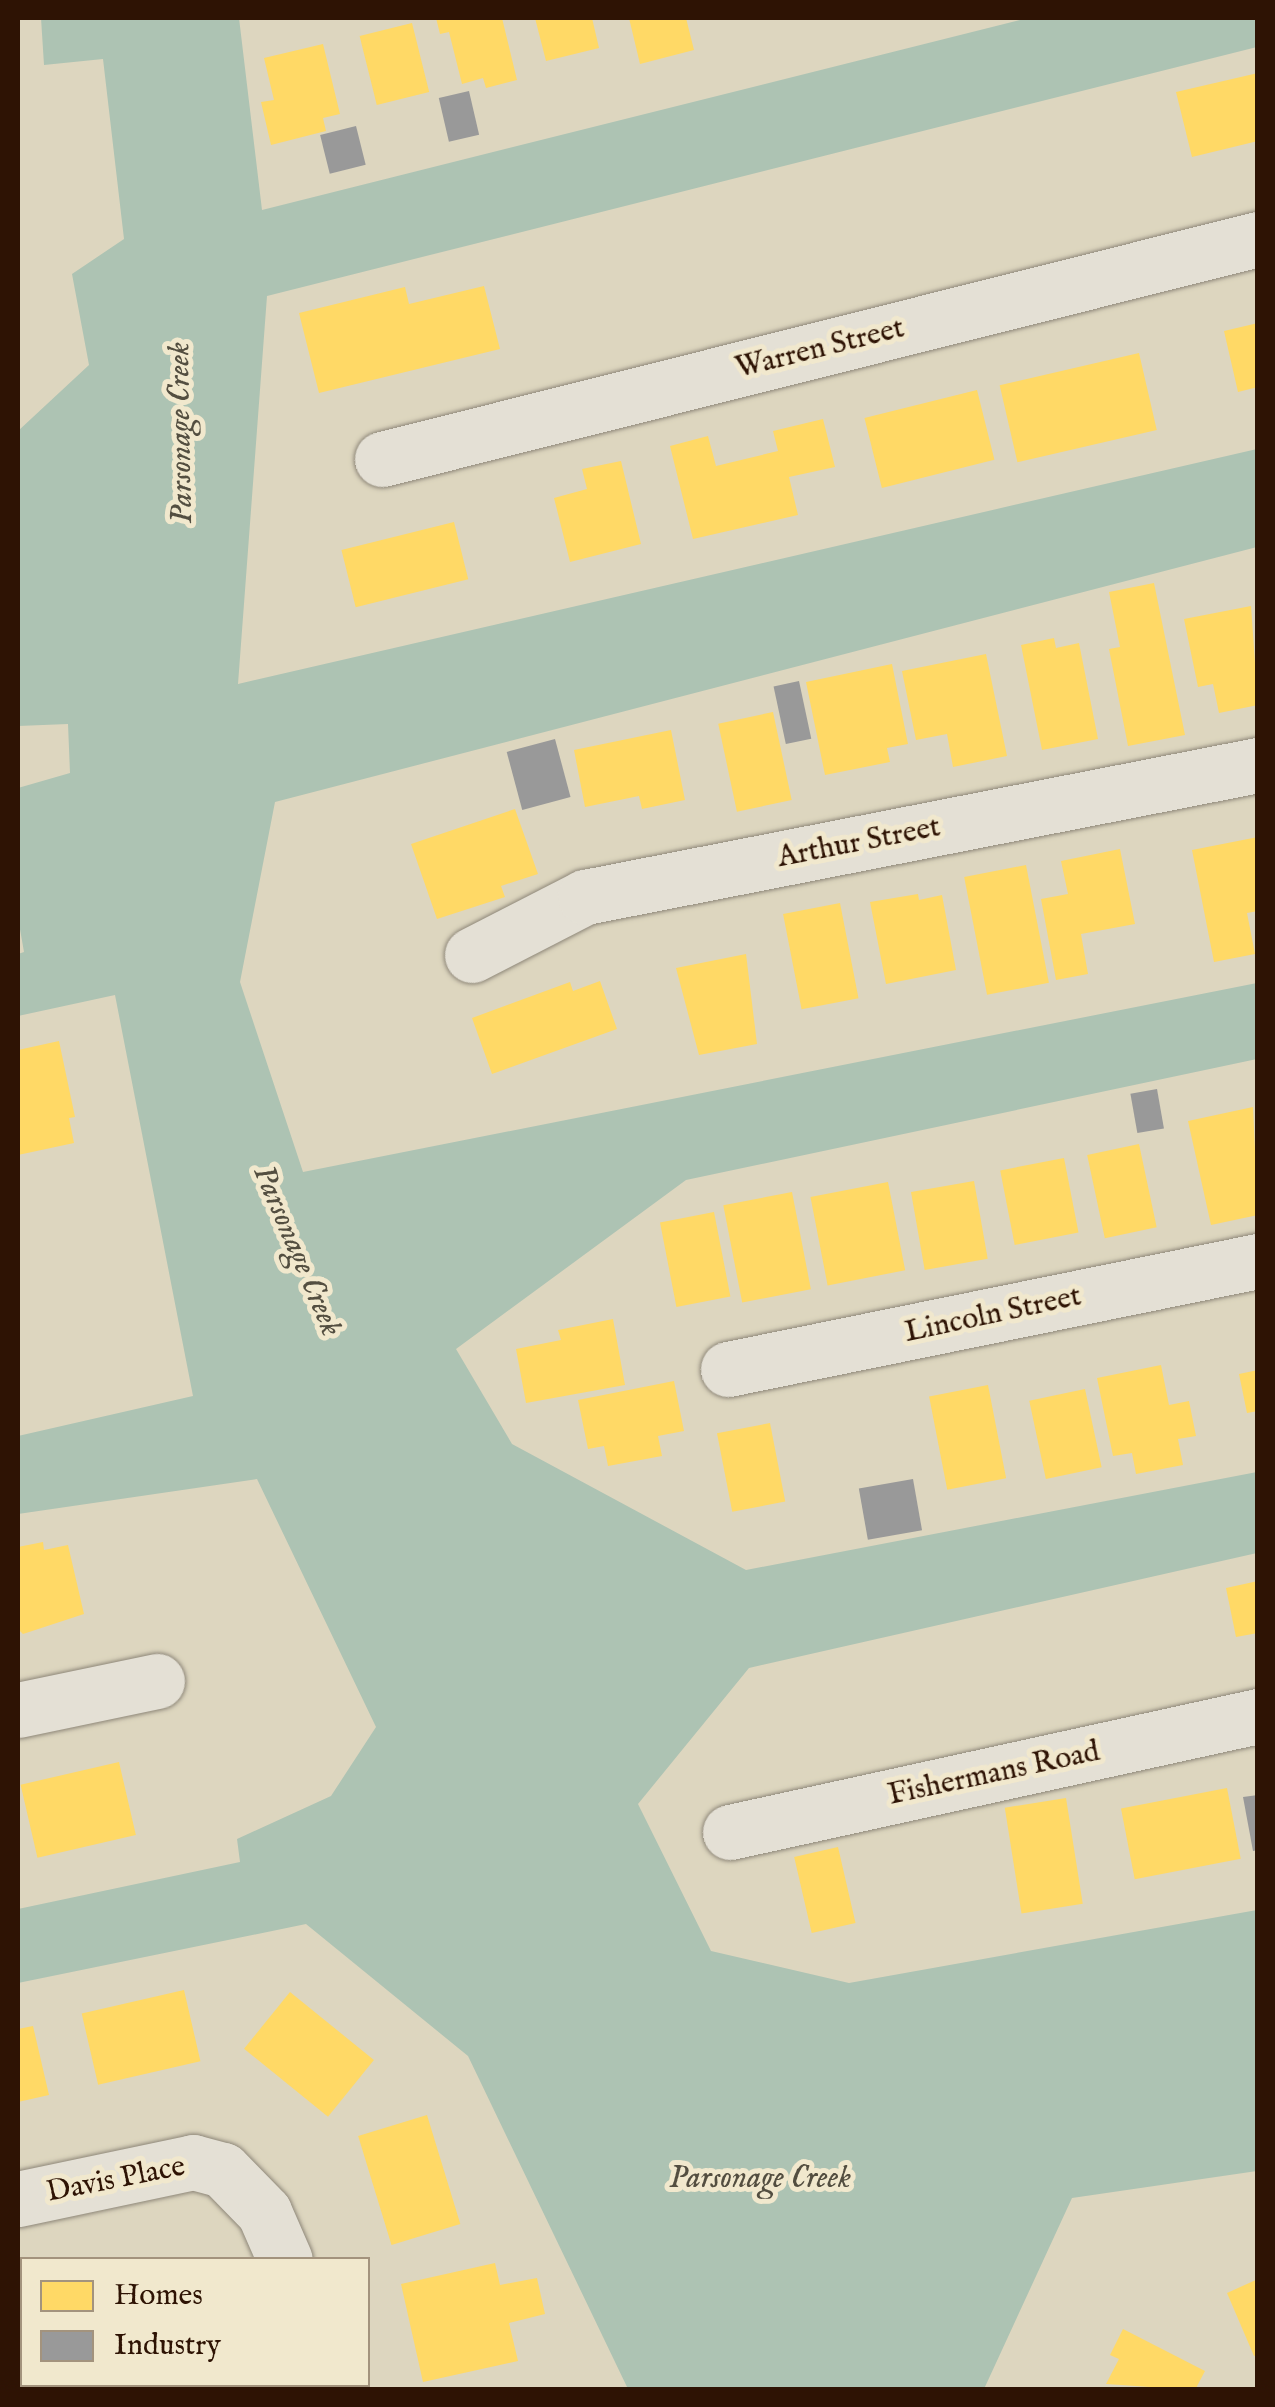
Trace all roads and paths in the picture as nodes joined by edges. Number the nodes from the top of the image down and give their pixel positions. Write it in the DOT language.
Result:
graph roads {
  1 [pos="1258,239"];
  2 [pos="382,459"];
  3 [pos="1258,766"];
  4 [pos="472,955"];
  5 [pos="1258,1261"];
  6 [pos="728,1369"];
  7 [pos="156,1681"];
  8 [pos="18,1710"];
  9 [pos="1258,1716"];
  10 [pos="730,1832"];
  11 [pos="18,2199"];
  12 [pos="285,2257"];
  1 -- 2 [label="street, Warren Street"];
  3 -- 4 [label="street, Arthur Street"];
  5 -- 6 [label="street, Lincoln Street"];
  7 -- 8 [label="street"];
  9 -- 10 [label="street, Fishermans Road"];
  11 -- 12 [label="street, Davis Place"];
}
